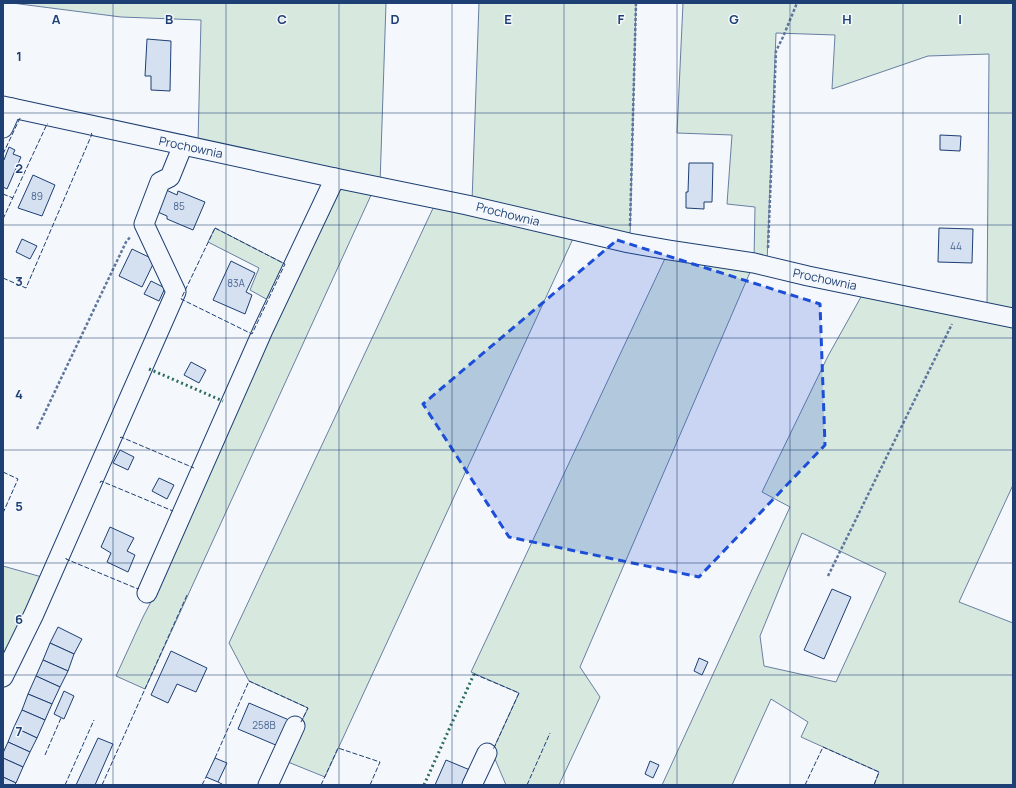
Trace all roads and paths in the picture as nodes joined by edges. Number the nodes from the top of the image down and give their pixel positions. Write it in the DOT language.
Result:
graph roads {
  1 [pos="636,3"];
  2 [pos="797,3"];
  3 [pos="7,107"];
  4 [pos="3,128"];
  5 [pos="183,145"];
  6 [pos="335,178"];
  7 [pos="144,224"];
  8 [pos="629,243"];
  9 [pos="766,267"];
  10 [pos="961,307"];
  11 [pos="1013,318"];
  12 [pos="37,429"];
  13 [pos="828,576"];
  14 [pos="147,593"];
  15 [pos="3,677"];
  16 [pos="295,726"];
  17 [pos="487,753"];
  18 [pos="268,785"];
  19 [pos="472,785"];
  1 -- 8 [label="path"];
  2 -- 9 [label="path"];
  3 -- 4 [label="street"];
  3 -- 5 [label="street, Prochownia"];
  5 -- 6 [label="street, Prochownia"];
  5 -- 7 [label="street"];
  6 -- 8 [label="street, Prochownia"];
  6 -- 14 [label="street"];
  7 -- 12 [label="path"];
  7 -- 15 [label="street"];
  8 -- 9 [label="street, Prochownia"];
  9 -- 10 [label="street, Prochownia"];
  10 -- 11 [label="street, Prochownia"];
  10 -- 13 [label="path"];
  16 -- 18 [label="street"];
  17 -- 19 [label="street"];
}
